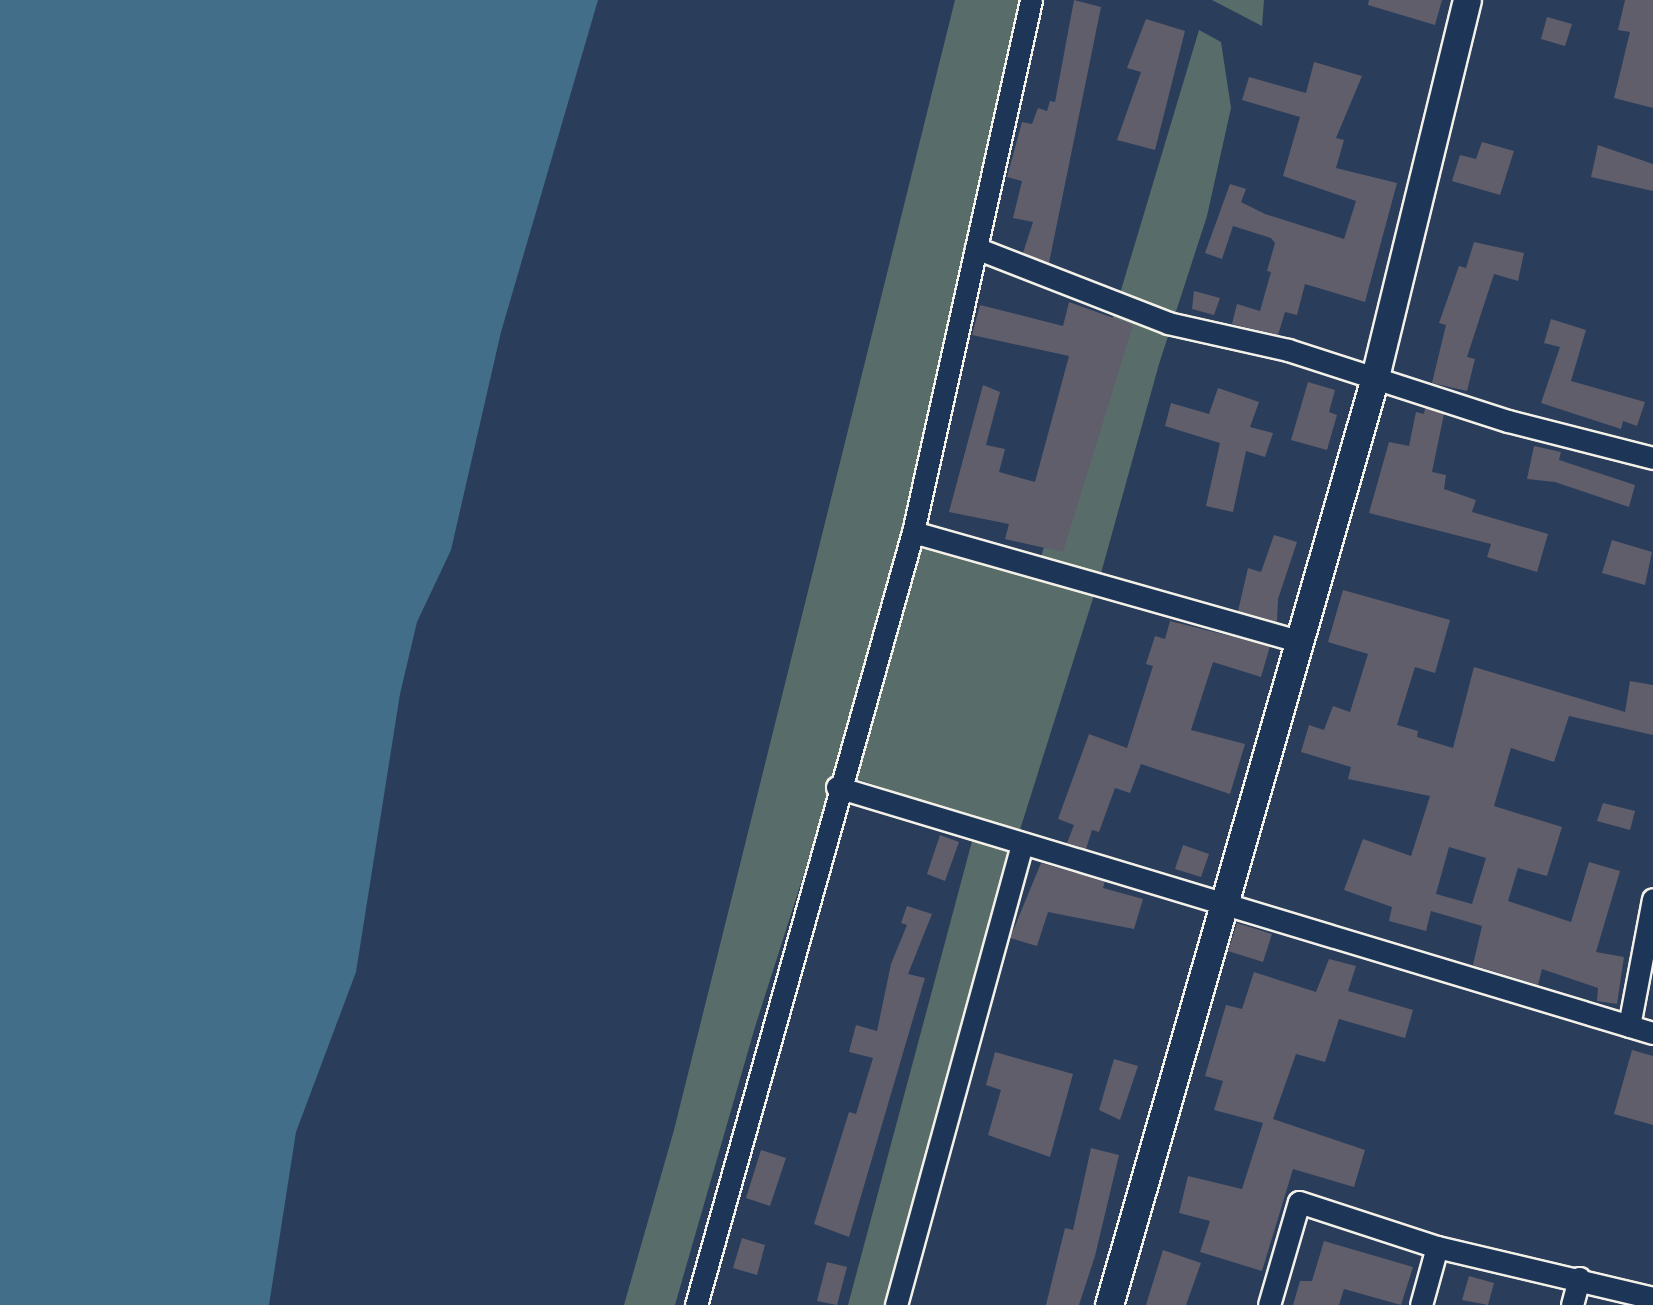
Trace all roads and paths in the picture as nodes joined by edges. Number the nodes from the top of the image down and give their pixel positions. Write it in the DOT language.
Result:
graph roads {
  1 [pos="1031,0"];
  2 [pos="1467,0"];
  3 [pos="976,248"];
  4 [pos="1374,381"];
  5 [pos="1653,458"];
  6 [pos="913,532"];
  7 [pos="1299,641"];
  8 [pos="837,787"];
  9 [pos="1022,844"];
  10 [pos="1653,899"];
  11 [pos="1221,904"];
  12 [pos="1629,1026"];
  13 [pos="1653,1033"];
  14 [pos="1437,1247"];
  15 [pos="1580,1278"];
  16 [pos="1653,1298"];
  17 [pos="696,1305"];
  18 [pos="896,1305"];
  19 [pos="1109,1305"];
  20 [pos="1269,1305"];
  21 [pos="1421,1305"];
  22 [pos="1572,1305"];
  1 -- 3 [label="street"];
  2 -- 4 [label="street"];
  3 -- 4 [label="street"];
  3 -- 6 [label="street"];
  4 -- 5 [label="street"];
  4 -- 7 [label="street"];
  6 -- 7 [label="street"];
  6 -- 8 [label="street"];
  7 -- 11 [label="street"];
  8 -- 9 [label="street"];
  8 -- 17 [label="street"];
  9 -- 11 [label="street"];
  9 -- 18 [label="street"];
  10 -- 12 [label="street"];
  11 -- 12 [label="street"];
  11 -- 19 [label="street"];
  12 -- 13 [label="street"];
  14 -- 15 [label="street"];
  14 -- 20 [label="street"];
  14 -- 21 [label="street"];
  15 -- 16 [label="street"];
  15 -- 22 [label="street"];
}
